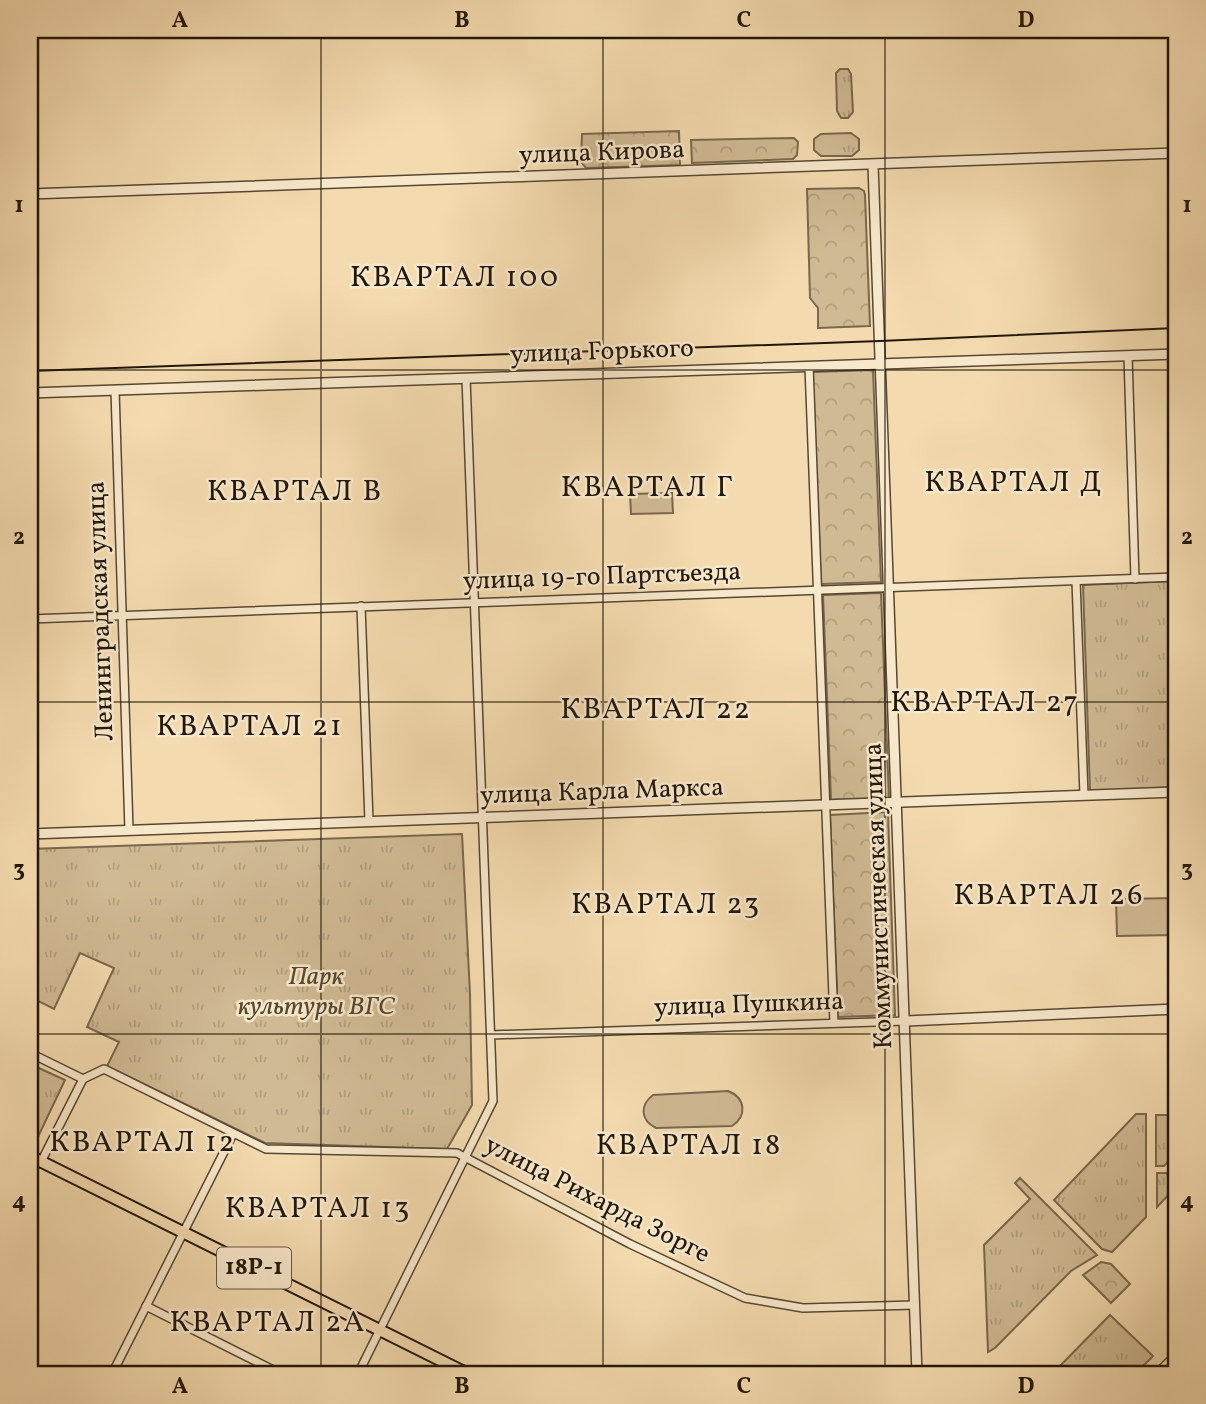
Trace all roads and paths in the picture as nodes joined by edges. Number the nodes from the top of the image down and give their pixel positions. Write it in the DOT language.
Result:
graph roads {
  1 [pos="1176,153"];
  2 [pos="873,165"];
  3 [pos="30,194"];
  4 [pos="1176,354"];
  5 [pos="1128,356"];
  6 [pos="881,363"];
  7 [pos="809,366"];
  8 [pos="466,378"];
  9 [pos="115,390"];
  10 [pos="30,393"];
  11 [pos="1176,577"];
  12 [pos="1135,579"];
  13 [pos="1076,581"];
  14 [pos="888,587"];
  15 [pos="816,590"];
  16 [pos="473,602"];
  17 [pos="361,606"];
  18 [pos="122,615"];
  19 [pos="30,618"];
  20 [pos="1176,792"];
  21 [pos="1084,795"];
  22 [pos="896,803"];
  23 [pos="825,806"];
  24 [pos="484,817"];
  25 [pos="369,821"];
  26 [pos="129,830"];
  27 [pos="30,834"];
  28 [pos="1176,1009"];
  29 [pos="906,1021"];
  30 [pos="834,1023"];
  31 [pos="491,1035"];
  32 [pos="30,1054"];
  33 [pos="83,1079"];
  34 [pos="233,1134"];
  35 [pos="30,1156"];
  36 [pos="465,1156"];
  37 [pos="41,1163"];
  38 [pos="182,1233"];
  39 [pos="915,1305"];
  40 [pos="146,1306"];
  41 [pos="379,1329"];
  42 [pos="1176,1356"];
  43 [pos="1167,1365"];
  44 [pos="112,1374"];
  45 [pos="281,1374"];
  46 [pos="358,1374"];
  47 [pos="468,1374"];
  48 [pos="917,1374"];
  49 [pos="1158,1374"];
  50 [pos="1176,1374"];
  1 -- 2 [label="street, улица Кирова"];
  2 -- 3 [label="street, улица Кирова"];
  2 -- 6 [label="street, Коммунистическая улица"];
  4 -- 5 [label="street, улица Горького"];
  5 -- 6 [label="street, улица Горького"];
  5 -- 12 [label="street"];
  6 -- 7 [label="street, улица Горького"];
  6 -- 14 [label="street, Коммунистическая улица"];
  7 -- 8 [label="street, улица Горького"];
  7 -- 15 [label="street, Коммунистическая улица"];
  8 -- 9 [label="street, улица Горького"];
  8 -- 16 [label="street"];
  9 -- 10 [label="street, улица Горького"];
  9 -- 18 [label="street, Ленинградская улица"];
  11 -- 12 [label="street, улица 19-го Партсъезда"];
  12 -- 13 [label="street, улица 19-го Партсъезда"];
  13 -- 14 [label="street, улица 19-го Партсъезда"];
  13 -- 21 [label="street"];
  14 -- 15 [label="street, улица 19-го Партсъезда"];
  14 -- 22 [label="street, Коммунистическая улица"];
  15 -- 16 [label="street, улица 19-го Партсъезда"];
  15 -- 23 [label="street, Коммунистическая улица"];
  16 -- 17 [label="street, улица 19-го Партсъезда"];
  16 -- 24 [label="street"];
  17 -- 18 [label="street, улица 19-го Партсъезда"];
  17 -- 25 [label="street"];
  18 -- 19 [label="street, улица 19-го Партсъезда"];
  18 -- 26 [label="street, Ленинградская улица"];
  20 -- 21 [label="street, улица Карла Маркса"];
  21 -- 22 [label="street, улица Карла Маркса"];
  22 -- 23 [label="street, улица Карла Маркса"];
  22 -- 29 [label="street, Коммунистическая улица"];
  23 -- 24 [label="street, улица Карла Маркса"];
  23 -- 30 [label="street, Коммунистическая улица"];
  24 -- 25 [label="street, улица Карла Маркса"];
  24 -- 31 [label="street"];
  25 -- 26 [label="street, улица Карла Маркса"];
  26 -- 27 [label="street, улица Карла Маркса"];
  28 -- 29 [label="street, улица Пушкина"];
  29 -- 30 [label="street, улица Пушкина"];
  29 -- 39 [label="street, Коммунистическая улица"];
  30 -- 31 [label="street, улица Пушкина"];
  31 -- 36 [label="street"];
  32 -- 33 [label="street"];
  33 -- 34 [label="street, улица Рихарда Зорге"];
  33 -- 37 [label="street"];
  34 -- 36 [label="street, улица Рихарда Зорге"];
  34 -- 38 [label="street"];
  35 -- 37 [label="main road, 18Р-1"];
  36 -- 39 [label="street, улица Рихарда Зорге"];
  36 -- 41 [label="street"];
  37 -- 38 [label="main road, 18Р-1"];
  38 -- 40 [label="street"];
  38 -- 41 [label="main road, 18Р-1"];
  39 -- 48 [label="street, Коммунистическая улица"];
  40 -- 44 [label="street"];
  40 -- 45 [label="street"];
  41 -- 46 [label="street"];
  41 -- 47 [label="main road, 18Р-1"];
  42 -- 43 [label="street"];
  43 -- 49 [label="street"];
  43 -- 50 [label="street"];
}
